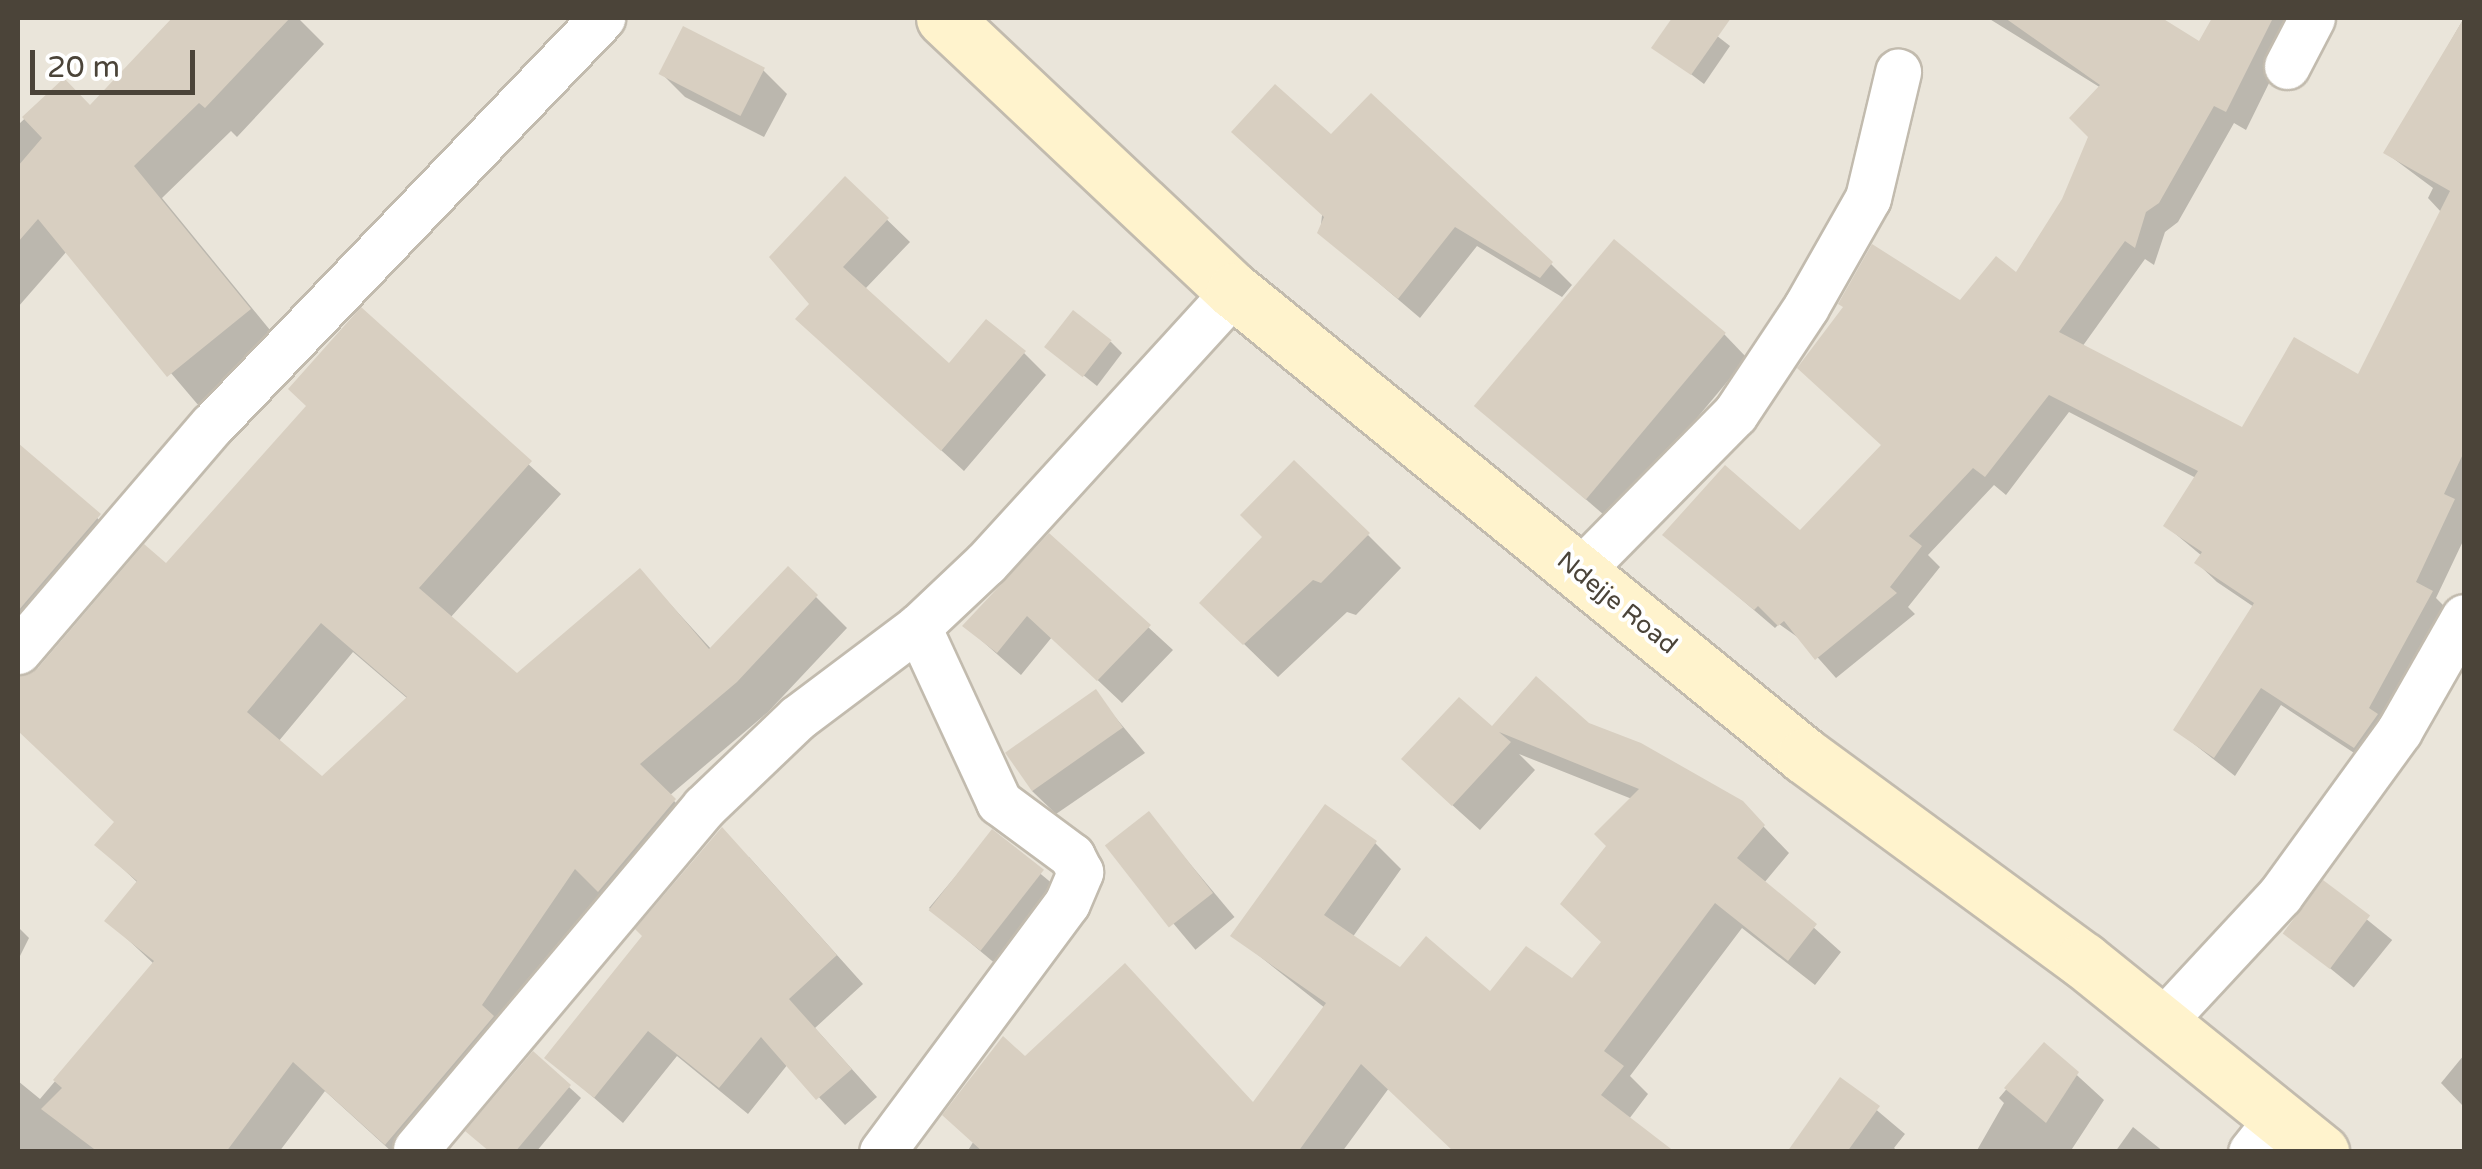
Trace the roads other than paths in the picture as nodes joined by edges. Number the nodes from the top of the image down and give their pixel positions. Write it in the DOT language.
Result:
graph roads {
  1 [pos="602,18"];
  2 [pos="944,18"];
  3 [pos="2312,18"];
  4 [pos="2287,66"];
  5 [pos="1898,72"];
  6 [pos="1234,291"];
  7 [pos="1579,572"];
  8 [pos="2464,617"];
  9 [pos="918,627"];
  10 [pos="18,652"];
  11 [pos="2161,1023"];
  12 [pos="2265,1135"];
  13 [pos="416,1149"];
  14 [pos="882,1152"];
  15 [pos="2320,1152"];
  1 -- 10 [label="street"];
  2 -- 6 [label="street, Ndejje Road"];
  3 -- 4 [label="street"];
  5 -- 7 [label="street"];
  6 -- 7 [label="street, Ndejje Road"];
  6 -- 9 [label="street"];
  7 -- 11 [label="street, Ndejje Road"];
  8 -- 11 [label="street"];
  9 -- 13 [label="street"];
  9 -- 14 [label="street"];
  11 -- 12 [label="street, Ndejje Road"];
  12 -- 15 [label="street, Ndejje Road"];
}
